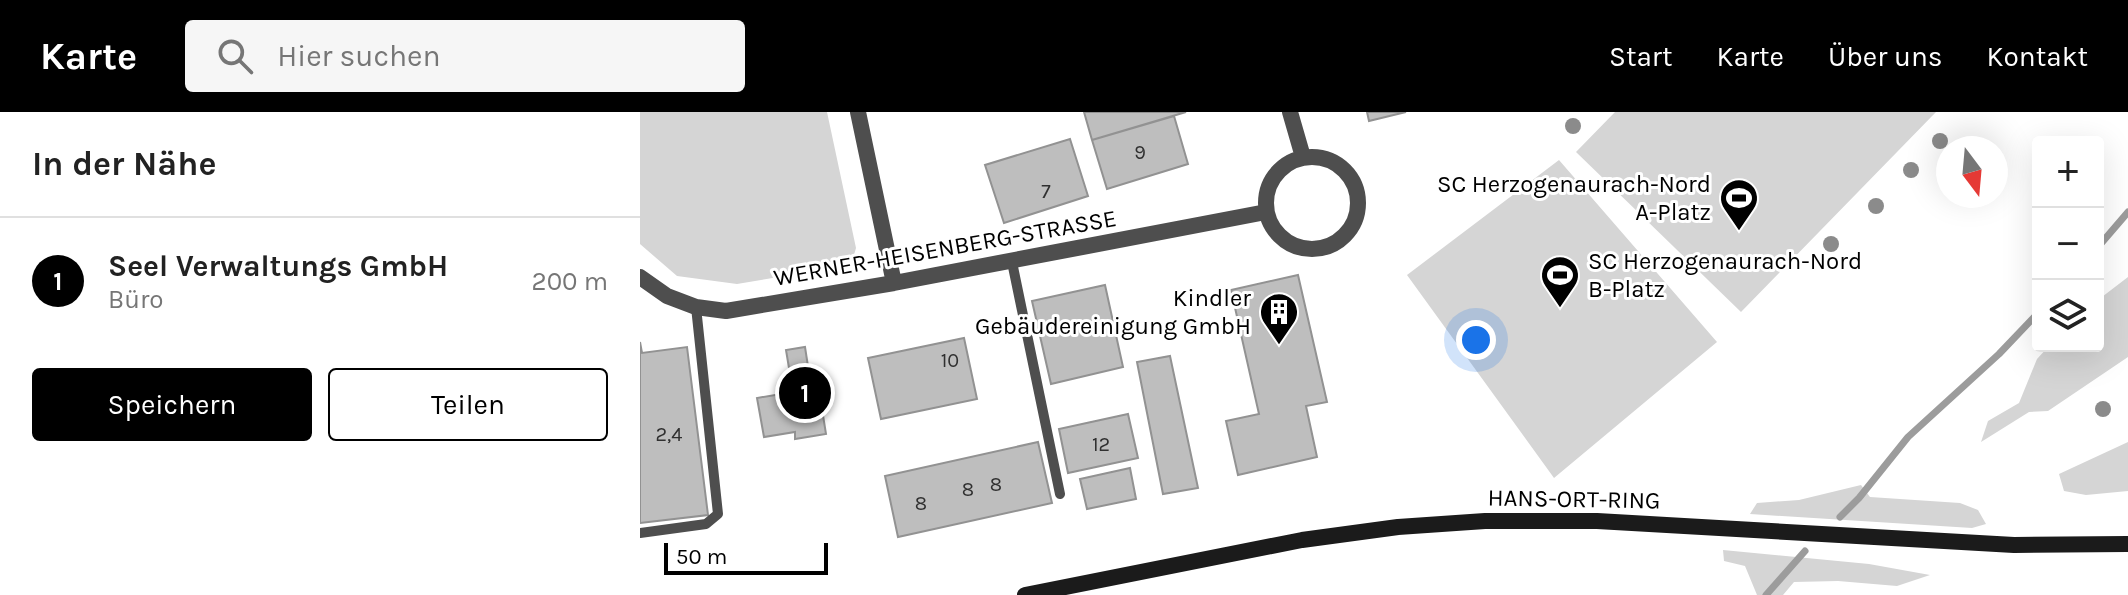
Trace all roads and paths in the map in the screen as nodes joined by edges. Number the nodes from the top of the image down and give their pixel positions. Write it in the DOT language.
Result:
graph roads {
  1 [pos="858,112"];
  2 [pos="1290,112"];
  3 [pos="1303,157"];
  4 [pos="1266,212"];
  5 [pos="1012,262"];
  6 [pos="640,277"];
  7 [pos="894,283"];
  8 [pos="696,307"];
  9 [pos="1060,494"];
  10 [pos="640,533"];
  11 [pos="2128,544"];
  12 [pos="1025,595"];
  1 -- 7 [label="street"];
  2 -- 3 [label="street"];
  3 -- 4 [label="street"];
  3 -- 4 [label="street"];
  4 -- 5 [label="street, WERNER-HEISENBERG-STRASSE"];
  5 -- 7 [label="street, WERNER-HEISENBERG-STRASSE"];
  5 -- 9 [label="lane"];
  6 -- 8 [label="street, WERNER-HEISENBERG-STRASSE"];
  7 -- 8 [label="street, WERNER-HEISENBERG-STRASSE"];
  8 -- 10 [label="lane"];
  11 -- 12 [label="main road, HANS-ORT-RING"];
}
